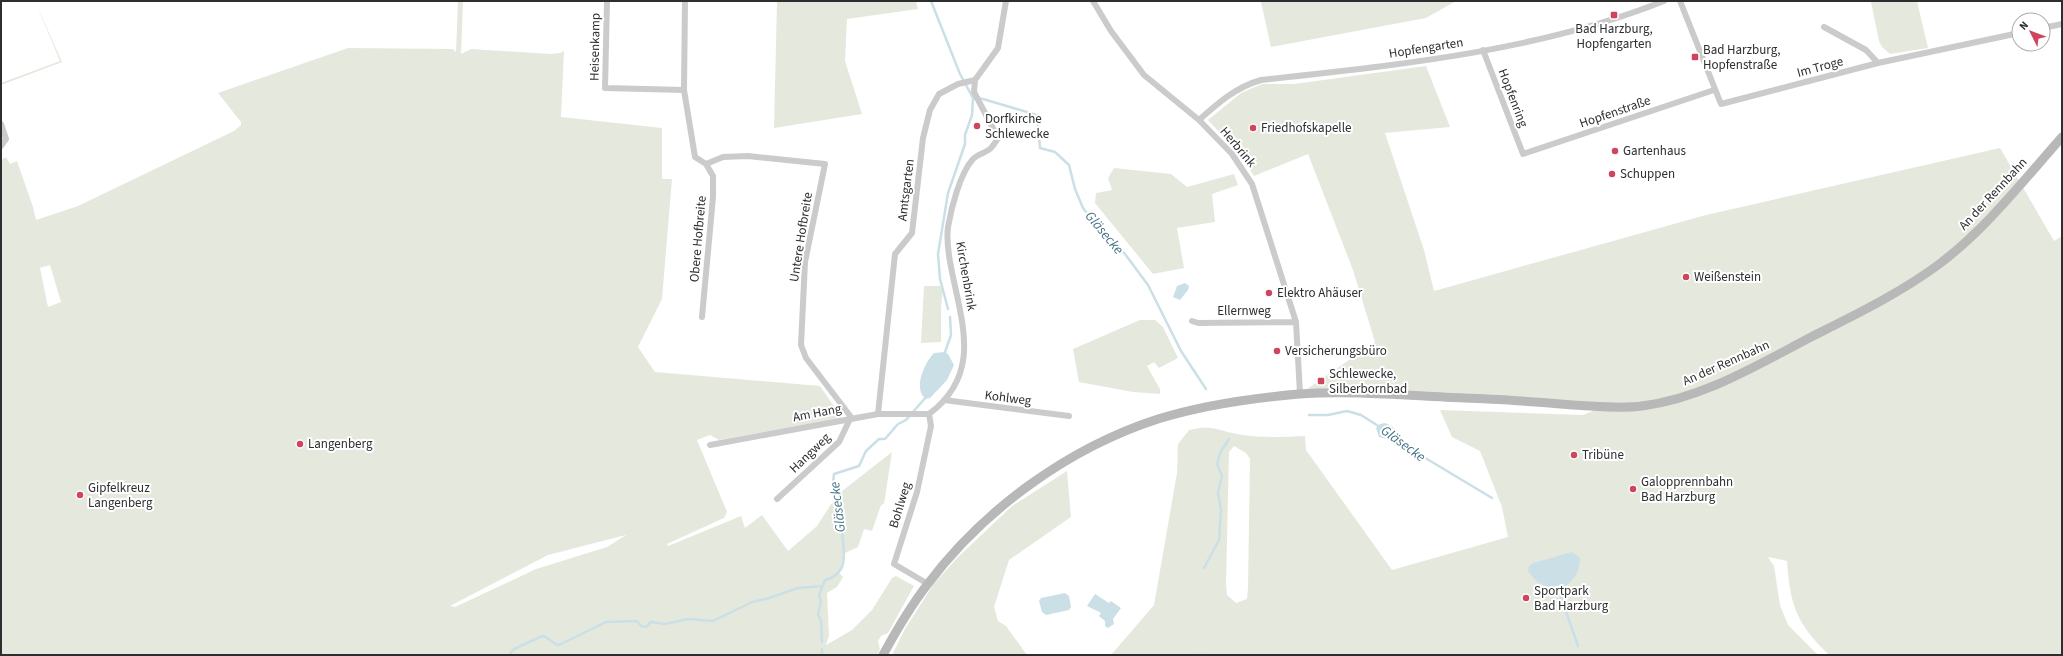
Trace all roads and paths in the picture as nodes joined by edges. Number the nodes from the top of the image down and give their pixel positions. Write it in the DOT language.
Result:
graph roads {
  1 [pos="607,1"];
  2 [pos="686,1"];
  3 [pos="1006,1"];
  4 [pos="1093,1"];
  5 [pos="1664,1"];
  6 [pos="1680,1"];
  7 [pos="2062,24"];
  8 [pos="2051,26"];
  9 [pos="1824,27"];
  10 [pos="2011,35"];
  11 [pos="1483,50"];
  12 [pos="1878,63"];
  13 [pos="975,80"];
  14 [pos="684,90"];
  15 [pos="1714,90"];
  16 [pos="1199,120"];
  17 [pos="1,124"];
  18 [pos="2062,137"];
  19 [pos="1,146"];
  20 [pos="1522,154"];
  21 [pos="706,164"];
  22 [pos="702,317"];
  23 [pos="1192,321"];
  24 [pos="1296,322"];
  25 [pos="1300,394"];
  26 [pos="944,400"];
  27 [pos="878,414"];
  28 [pos="929,414"];
  29 [pos="1069,416"];
  30 [pos="851,418"];
  31 [pos="710,445"];
  32 [pos="777,499"];
  33 [pos="928,584"];
  34 [pos="883,655"];
  1 -- 14 [label="street, Heisenkamp"];
  2 -- 14 [label="street"];
  3 -- 13 [label="street"];
  4 -- 16 [label="street, Herbrink"];
  5 -- 11 [label="street, Hopfengarten"];
  6 -- 15 [label="street"];
  7 -- 8 [label="street"];
  9 -- 12 [label="street, Im Troge"];
  10 -- 12 [label="street, Im Troge"];
  11 -- 16 [label="street, Hopfengarten"];
  11 -- 20 [label="street, Hopfenring"];
  12 -- 15 [label="street, Im Troge"];
  13 -- 26 [label="street, Kirchenbrink"];
  13 -- 27 [label="street, Amtsgarten"];
  14 -- 21 [label="street"];
  15 -- 20 [label="street, Hopfenstraße"];
  16 -- 24 [label="street, Herbrink"];
  17 -- 19 [label="street"];
  18 -- 25 [label="main road, An der Rennbahn"];
  21 -- 22 [label="street, Obere Hofbreite"];
  21 -- 30 [label="street, Untere Hofbreite"];
  23 -- 24 [label="street, Ellernweg"];
  24 -- 25 [label="street, Herbrink"];
  25 -- 33 [label="main road, An der Rennbahn"];
  26 -- 28 [label="street, Kirchenbrink"];
  26 -- 29 [label="street, Kohlweg"];
  27 -- 28 [label="street, Am Hang"];
  27 -- 30 [label="street, Am Hang"];
  28 -- 33 [label="street, Bohlweg"];
  30 -- 31 [label="street, Am Hang"];
  30 -- 32 [label="street, Hangweg"];
  33 -- 34 [label="main road, An der Rennbahn"];
}
